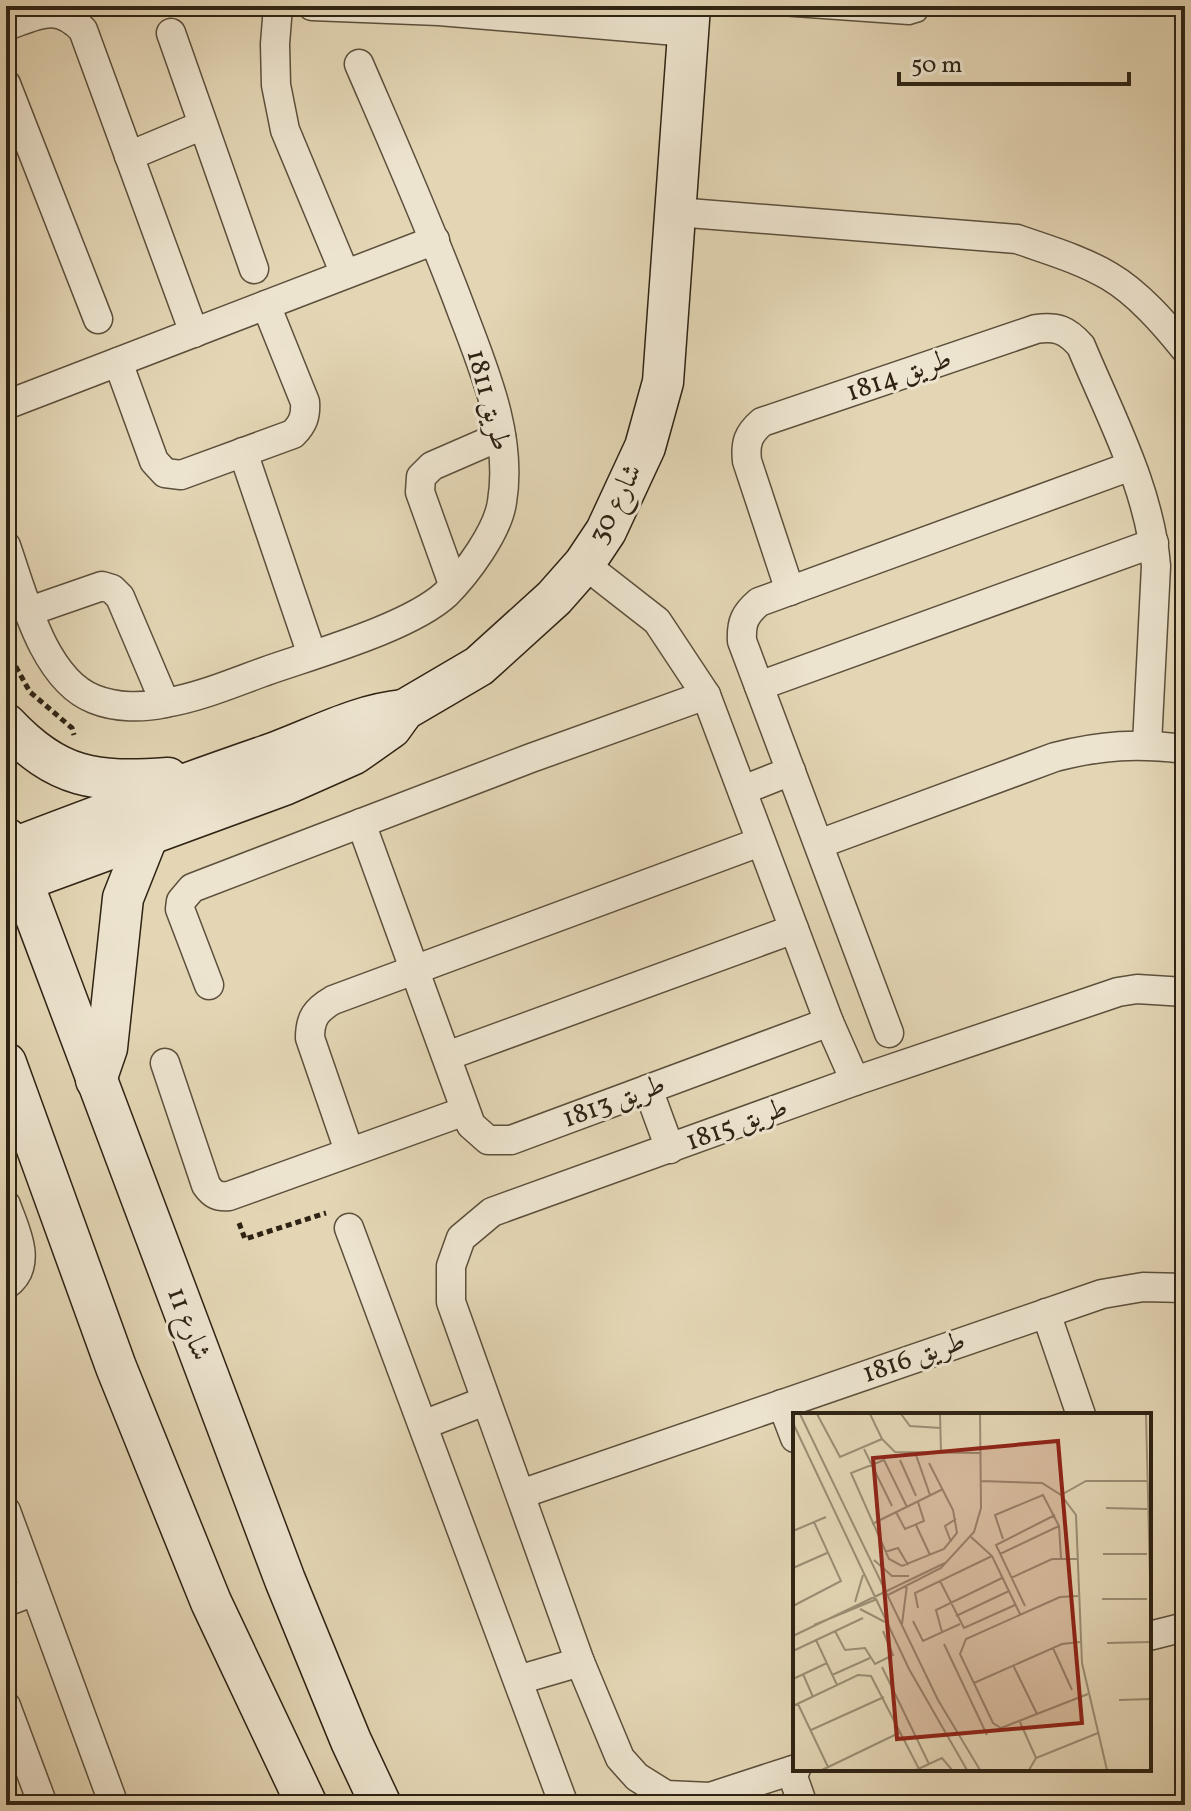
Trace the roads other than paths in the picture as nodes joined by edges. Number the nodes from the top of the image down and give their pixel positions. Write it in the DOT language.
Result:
graph roads {
  1 [pos="278,6"];
  2 [pos="312,6"];
  3 [pos="750,6"];
  4 [pos="924,6"];
  5 [pos="439,9"];
  6 [pos="689,19"];
  7 [pos="6,26"];
  8 [pos="171,33"];
  9 [pos="359,64"];
  10 [pos="6,84"];
  11 [pos="203,125"];
  12 [pos="129,156"];
  13 [pos="676,212"];
  14 [pos="435,240"];
  15 [pos="254,269"];
  16 [pos="345,274"];
  17 [pos="266,305"];
  18 [pos="98,319"];
  19 [pos="194,333"];
  20 [pos="1184,347"];
  21 [pos="118,362"];
  22 [pos="6,405"];
  23 [pos="501,436"];
  24 [pos="243,452"];
  25 [pos="1131,466"];
  26 [pos="1154,543"];
  27 [pos="6,546"];
  28 [pos="584,564"];
  29 [pos="453,584"];
  30 [pos="790,591"];
  31 [pos="30,611"];
  32 [pos="312,655"];
  33 [pos="759,686"];
  34 [pos="706,695"];
  35 [pos="165,703"];
  36 [pos="404,710"];
  37 [pos="6,724"];
  38 [pos="1147,744"];
  39 [pos="1185,749"];
  40 [pos="791,771"];
  41 [pos="212,773"];
  42 [pos="743,790"];
  43 [pos="361,823"];
  44 [pos="148,835"];
  45 [pos="760,842"];
  46 [pos="819,844"];
  47 [pos="10,862"];
  48 [pos="794,929"];
  49 [pos="415,970"];
  50 [pos="209,985"];
  51 [pos="1185,992"];
  52 [pos="829,1022"];
  53 [pos="889,1033"];
  54 [pos="447,1056"];
  55 [pos="6,1063"];
  56 [pos="165,1063"];
  57 [pos="96,1080"];
  58 [pos="855,1081"];
  59 [pos="648,1089"];
  60 [pos="14,1095"];
  61 [pos="465,1111"];
  62 [pos="670,1149"];
  63 [pos="349,1151"];
  64 [pos="6,1205"];
  65 [pos="349,1228"];
  66 [pos="6,1285"];
  67 [pos="1185,1288"];
  68 [pos="1046,1313"];
  69 [pos="485,1401"];
  70 [pos="782,1404"];
  71 [pos="1080,1413"];
  72 [pos="423,1425"];
  73 [pos="793,1433"];
  74 [pos="521,1494"];
  75 [pos="6,1511"];
  76 [pos="35,1591"];
  77 [pos="6,1602"];
  78 [pos="1185,1627"];
  79 [pos="1151,1636"];
  80 [pos="580,1662"];
  81 [pos="518,1680"];
  82 [pos="6,1706"];
  83 [pos="793,1770"];
  84 [pos="794,1771"];
  85 [pos="18,1774"];
  86 [pos="43,1805"];
  87 [pos="114,1805"];
  88 [pos="307,1805"];
  89 [pos="381,1805"];
  90 [pos="564,1805"];
  91 [pos="803,1805"];
  1 -- 16 [label="street"];
  2 -- 5 [label="street"];
  3 -- 4 [label="lane"];
  5 -- 6 [label="street"];
  6 -- 13 [label="street, شارع 30"];
  7 -- 12 [label="street"];
  8 -- 11 [label="street"];
  9 -- 14 [label="street, طريق 1811"];
  10 -- 18 [label="street"];
  11 -- 12 [label="street"];
  11 -- 15 [label="street"];
  12 -- 19 [label="street"];
  13 -- 20 [label="street"];
  13 -- 28 [label="street, شارع 30"];
  14 -- 16 [label="street"];
  14 -- 23 [label="street, طريق 1811"];
  16 -- 17 [label="street"];
  17 -- 19 [label="street"];
  17 -- 24 [label="street"];
  19 -- 21 [label="street"];
  21 -- 22 [label="street"];
  21 -- 24 [label="street"];
  23 -- 29 [label="street, طريق 1811"];
  23 -- 29 [label="street"];
  24 -- 32 [label="street"];
  25 -- 26 [label="street, طريق 1814"];
  25 -- 30 [label="street"];
  25 -- 30 [label="street, طريق 1814"];
  26 -- 33 [label="street"];
  26 -- 38 [label="street, طريق 1814"];
  27 -- 31 [label="street, طريق 1811"];
  28 -- 34 [label="street"];
  28 -- 36 [label="street, شارع 30"];
  29 -- 32 [label="street, طريق 1811"];
  30 -- 33 [label="street"];
  31 -- 35 [label="street, طريق 1811"];
  31 -- 35 [label="street"];
  32 -- 35 [label="street, طريق 1811"];
  33 -- 40 [label="street"];
  34 -- 42 [label="street"];
  34 -- 43 [label="street"];
  36 -- 41 [label="street, شارع 30"];
  36 -- 44 [label="street, شارع 30"];
  37 -- 41 [label="street"];
  38 -- 39 [label="street"];
  38 -- 46 [label="street"];
  40 -- 42 [label="street"];
  40 -- 46 [label="street"];
  41 -- 47 [label="street, شارع 30"];
  42 -- 45 [label="street"];
  43 -- 49 [label="street, طريق 1813"];
  43 -- 50 [label="street"];
  44 -- 47 [label="street, شارع 30"];
  44 -- 57 [label="street"];
  45 -- 48 [label="street"];
  45 -- 49 [label="street"];
  46 -- 53 [label="street"];
  47 -- 57 [label="street, شارع 11"];
  48 -- 52 [label="street"];
  48 -- 54 [label="street"];
  49 -- 54 [label="street, طريق 1813"];
  49 -- 63 [label="street"];
  51 -- 58 [label="street, طريق 1815"];
  52 -- 58 [label="street"];
  52 -- 59 [label="street, طريق 1813"];
  54 -- 61 [label="street, طريق 1813"];
  55 -- 60 [label="street"];
  56 -- 63 [label="street"];
  57 -- 89 [label="street, شارع 11"];
  58 -- 62 [label="street, طريق 1815"];
  59 -- 61 [label="street, طريق 1813"];
  59 -- 62 [label="street"];
  60 -- 88 [label="street"];
  61 -- 63 [label="street"];
  62 -- 69 [label="street, طريق 1815"];
  64 -- 66 [label="street"];
  65 -- 72 [label="street"];
  67 -- 68 [label="street, طريق 1816"];
  68 -- 70 [label="street, طريق 1816"];
  68 -- 71 [label="street"];
  69 -- 72 [label="street"];
  69 -- 74 [label="street, طريق 1815"];
  70 -- 73 [label="street"];
  70 -- 74 [label="street, طريق 1816"];
  72 -- 81 [label="street"];
  74 -- 80 [label="street, طريق 1815"];
  75 -- 76 [label="street"];
  76 -- 77 [label="street"];
  76 -- 87 [label="street"];
  78 -- 79 [label="street"];
  80 -- 81 [label="street"];
  80 -- 83 [label="street, طريق 1815"];
  81 -- 90 [label="street"];
  82 -- 85 [label="street"];
  84 -- 91 [label="street"];
  85 -- 86 [label="street"];
}
